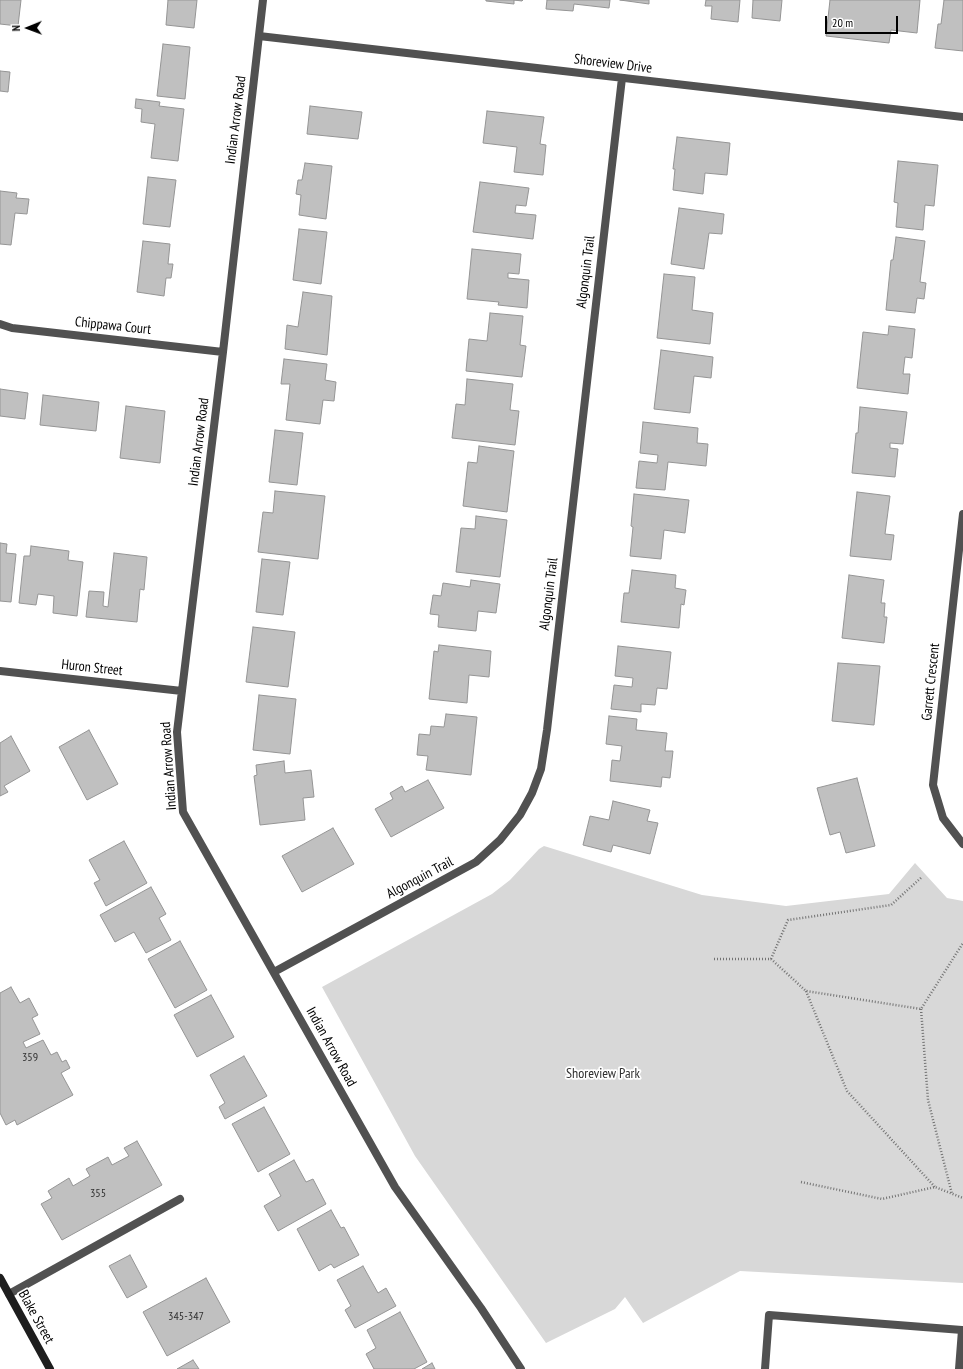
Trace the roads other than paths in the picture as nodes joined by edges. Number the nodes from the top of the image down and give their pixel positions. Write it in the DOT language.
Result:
graph roads {
  1 [pos="263,0"];
  2 [pos="259,36"];
  3 [pos="622,78"];
  4 [pos="963,117"];
  5 [pos="0,324"];
  6 [pos="223,352"];
  7 [pos="963,514"];
  8 [pos="0,671"];
  9 [pos="182,691"];
  10 [pos="963,844"];
  11 [pos="274,972"];
  12 [pos="180,1199"];
  13 [pos="0,1278"];
  14 [pos="8,1294"];
  15 [pos="50,1369"];
  16 [pos="521,1369"];
  17 [pos="765,1369"];
  18 [pos="959,1369"];
  1 -- 2 [label="street, Indian Arrow Road"];
  2 -- 3 [label="street, Shoreview Drive"];
  2 -- 6 [label="street, Indian Arrow Road"];
  3 -- 4 [label="street, Shoreview Drive"];
  3 -- 11 [label="street, Algonquin Trail"];
  5 -- 6 [label="street, Chippawa Court"];
  6 -- 9 [label="street, Indian Arrow Road"];
  7 -- 10 [label="street, Garrett Crescent"];
  8 -- 9 [label="street, Huron Street"];
  9 -- 11 [label="street, Indian Arrow Road"];
  11 -- 16 [label="street, Indian Arrow Road"];
  12 -- 14 [label="street"];
  13 -- 14 [label="main road, Blake Street"];
  14 -- 15 [label="main road, Blake Street"];
  17 -- 18 [label="street"];
}
